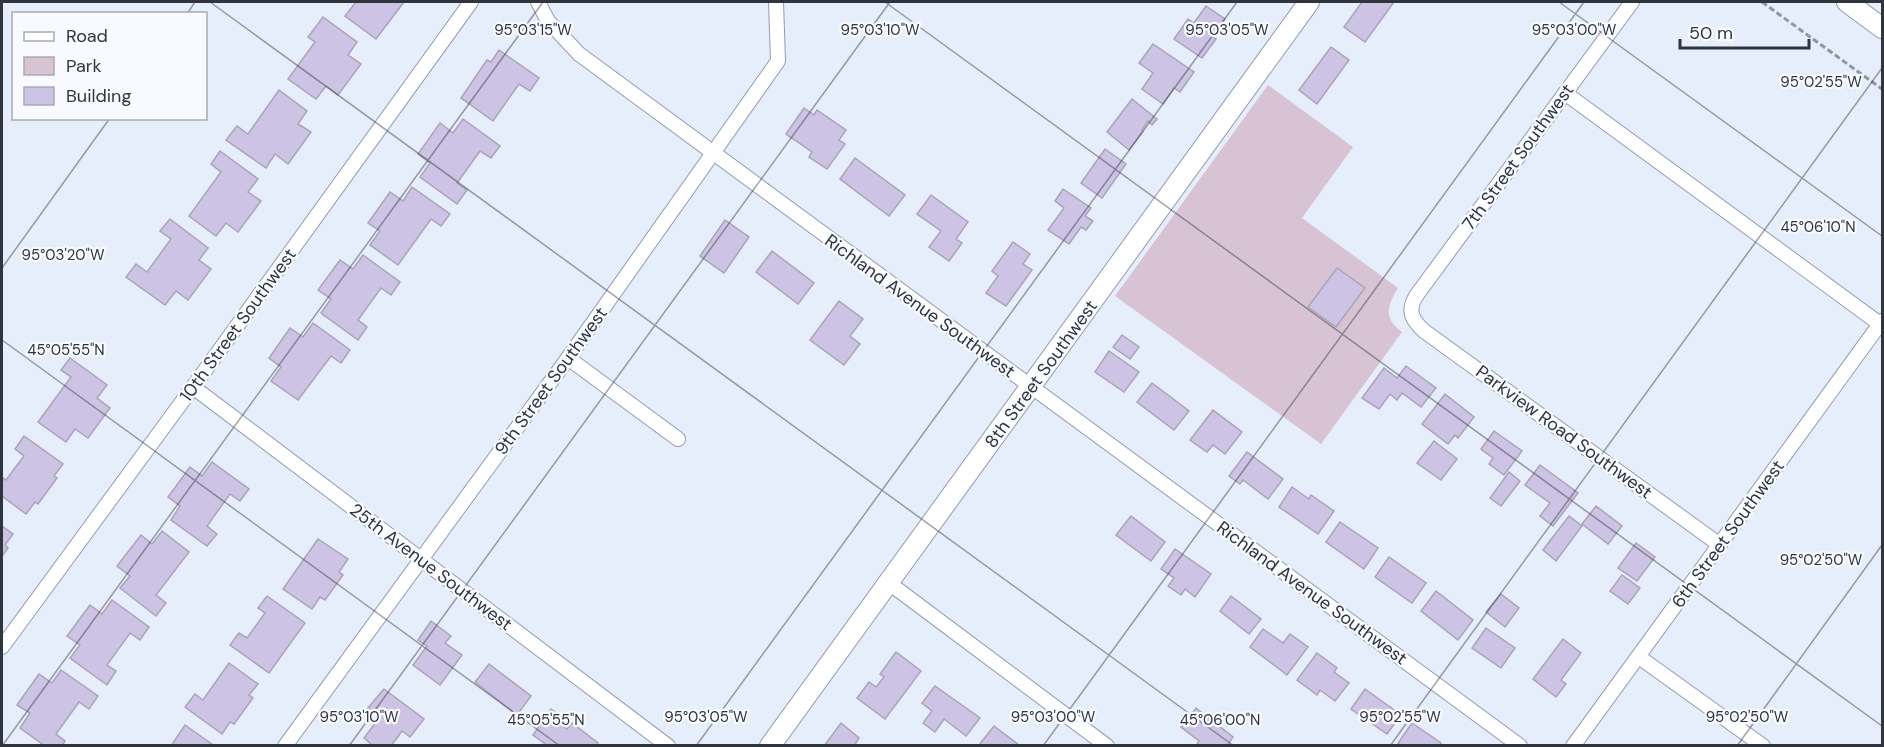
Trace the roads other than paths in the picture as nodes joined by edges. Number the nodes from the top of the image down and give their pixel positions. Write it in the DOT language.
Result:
graph roads {
  1 [pos="471,2"];
  2 [pos="538,2"];
  3 [pos="776,2"];
  4 [pos="1309,2"];
  5 [pos="1632,2"];
  6 [pos="1846,2"];
  7 [pos="1882,28"];
  8 [pos="1565,93"];
  9 [pos="713,153"];
  10 [pos="1411,315"];
  11 [pos="1881,322"];
  12 [pos="568,358"];
  13 [pos="193,387"];
  14 [pos="1031,388"];
  15 [pos="678,438"];
  16 [pos="1720,546"];
  17 [pos="420,559"];
  18 [pos="889,583"];
  19 [pos="2,647"];
  20 [pos="1639,657"];
  21 [pos="285,746"];
  22 [pos="668,746"];
  23 [pos="770,746"];
  24 [pos="1107,746"];
  25 [pos="1520,746"];
  26 [pos="1573,746"];
  27 [pos="1763,746"];
  1 -- 13 [label="street, 10th Street Southwest"];
  2 -- 9 [label="street, Richland Avenue Southwest"];
  3 -- 9 [label="street, 9th Street Southwest"];
  4 -- 14 [label="street, 8th Street Southwest"];
  5 -- 8 [label="street, 7th Street Southwest"];
  6 -- 7 [label="street"];
  8 -- 10 [label="street, 7th Street Southwest"];
  8 -- 11 [label="street"];
  9 -- 12 [label="street, 9th Street Southwest"];
  9 -- 14 [label="street, Richland Avenue Southwest"];
  10 -- 16 [label="street, Parkview Road Southwest"];
  11 -- 16 [label="street, 6th Street Southwest"];
  12 -- 15 [label="street"];
  12 -- 17 [label="street, 9th Street Southwest"];
  13 -- 17 [label="street, 25th Avenue Southwest"];
  13 -- 19 [label="street, 10th Street Southwest"];
  14 -- 18 [label="street, 8th Street Southwest"];
  14 -- 25 [label="street, Richland Avenue Southwest"];
  16 -- 20 [label="street, 6th Street Southwest"];
  17 -- 21 [label="street, 9th Street Southwest"];
  17 -- 22 [label="street, 25th Avenue Southwest"];
  18 -- 23 [label="street, 8th Street Southwest"];
  18 -- 24 [label="street"];
  20 -- 26 [label="street, 6th Street Southwest"];
  20 -- 27 [label="street"];
}
